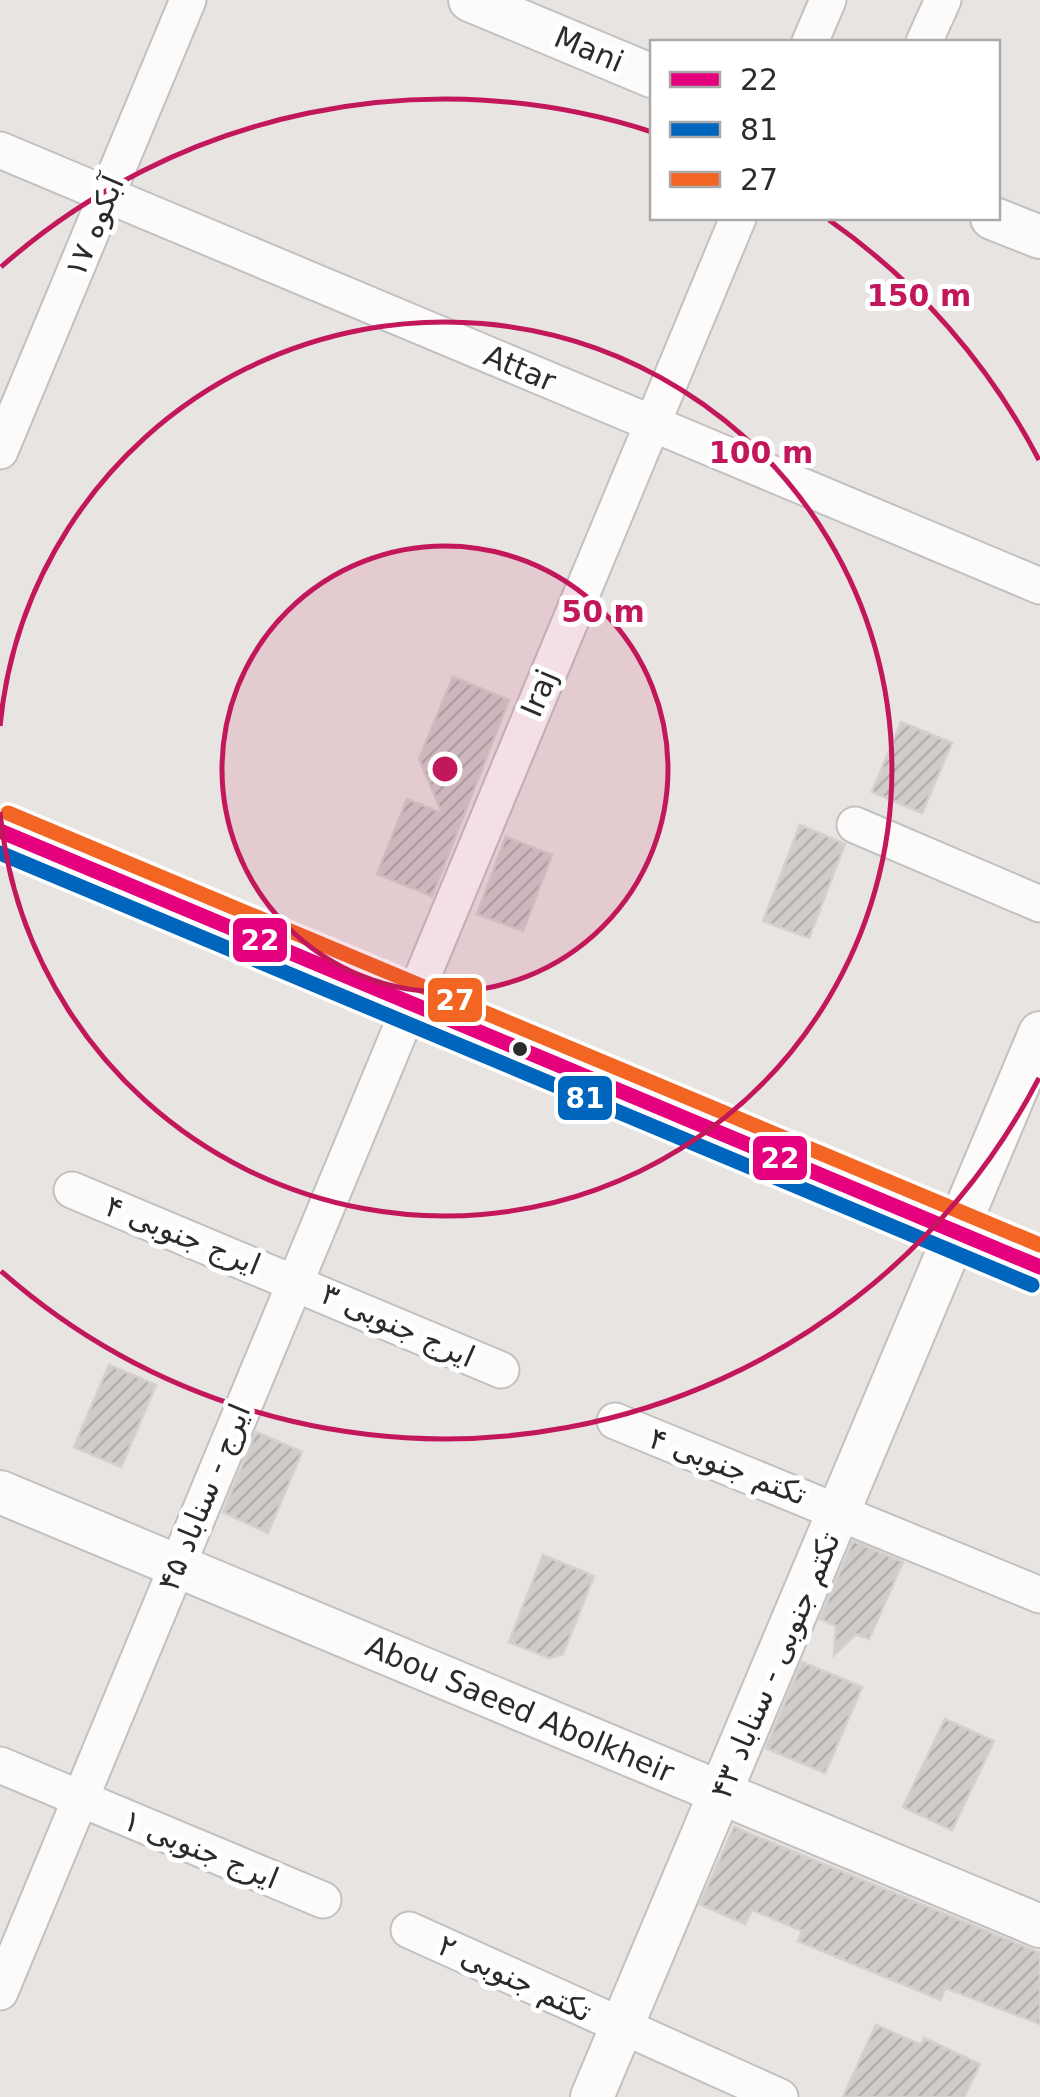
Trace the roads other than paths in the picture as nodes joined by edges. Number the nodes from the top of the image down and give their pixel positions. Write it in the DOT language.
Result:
graph roads {
  1 [pos="188,0"];
  2 [pos="828,0"];
  3 [pos="943,0"];
  4 [pos="484,3"];
  5 [pos="811,40"];
  6 [pos="925,40"];
  7 [pos="650,75"];
  8 [pos="0,150"];
  9 [pos="107,195"];
  10 [pos="737,220"];
  11 [pos="997,220"];
  12 [pos="1040,237"];
  13 [pos="652,423"];
  14 [pos="0,452"];
  15 [pos="1040,586"];
  16 [pos="855,825"];
  17 [pos="0,831"];
  18 [pos="1040,904"];
  19 [pos="409,1003"];
  20 [pos="1040,1033"];
  21 [pos="72,1190"];
  22 [pos="958,1233"];
  23 [pos="1040,1267"];
  24 [pos="294,1280"];
  25 [pos="502,1370"];
  26 [pos="616,1422"];
  27 [pos="0,1492"];
  28 [pos="841,1510"];
  29 [pos="176,1566"];
  30 [pos="1040,1595"];
  31 [pos="0,1765"];
  32 [pos="721,1793"];
  33 [pos="80,1800"];
  34 [pos="323,1900"];
  35 [pos="1040,1926"];
  36 [pos="409,1930"];
  37 [pos="0,1992"];
  38 [pos="622,2027"];
  39 [pos="592,2097"];
  40 [pos="780,2097"];
  1 -- 9 [label="street, آبکوه ۱۷"];
  2 -- 5 [label="street"];
  3 -- 6 [label="street"];
  4 -- 7 [label="street, Mani"];
  8 -- 9 [label="street, Attar"];
  9 -- 13 [label="street, Attar"];
  9 -- 14 [label="street, آبکوه ۱۷"];
  10 -- 13 [label="street, Iraj"];
  11 -- 12 [label="street"];
  13 -- 15 [label="street, Attar"];
  13 -- 19 [label="street, Iraj"];
  16 -- 18 [label="street"];
  17 -- 19 [label="main road"];
  19 -- 22 [label="main road"];
  19 -- 24 [label="street, ایرج - سناباد ۴۵"];
  20 -- 22 [label="street, تکتم جنوبی - سناباد ۴۳"];
  21 -- 24 [label="street, ایرج جنوبی ۴"];
  22 -- 23 [label="main road"];
  22 -- 28 [label="street, تکتم جنوبی - سناباد ۴۳"];
  24 -- 25 [label="street, ایرج جنوبی ۳"];
  24 -- 29 [label="street, ایرج - سناباد ۴۵"];
  26 -- 28 [label="street, تکتم جنوبی ۴"];
  27 -- 29 [label="street, Abou Saeed Abolkheir"];
  28 -- 30 [label="street, تکتم جنوبی ۴"];
  28 -- 32 [label="street, تکتم جنوبی - سناباد ۴۳"];
  29 -- 32 [label="street, Abou Saeed Abolkheir"];
  29 -- 33 [label="street, ایرج - سناباد ۴۵"];
  31 -- 33 [label="street, ایرج جنوبی ۱"];
  32 -- 35 [label="street, Abou Saeed Abolkheir"];
  32 -- 38 [label="street, تکتم جنوبی - سناباد ۴۳"];
  33 -- 34 [label="street, ایرج جنوبی ۱"];
  33 -- 37 [label="street, ایرج - سناباد ۴۵"];
  36 -- 38 [label="street, تکتم جنوبی ۲"];
  38 -- 39 [label="street, تکتم جنوبی - سناباد ۴۳"];
  38 -- 40 [label="street, تکتم جنوبی ۲"];
}
